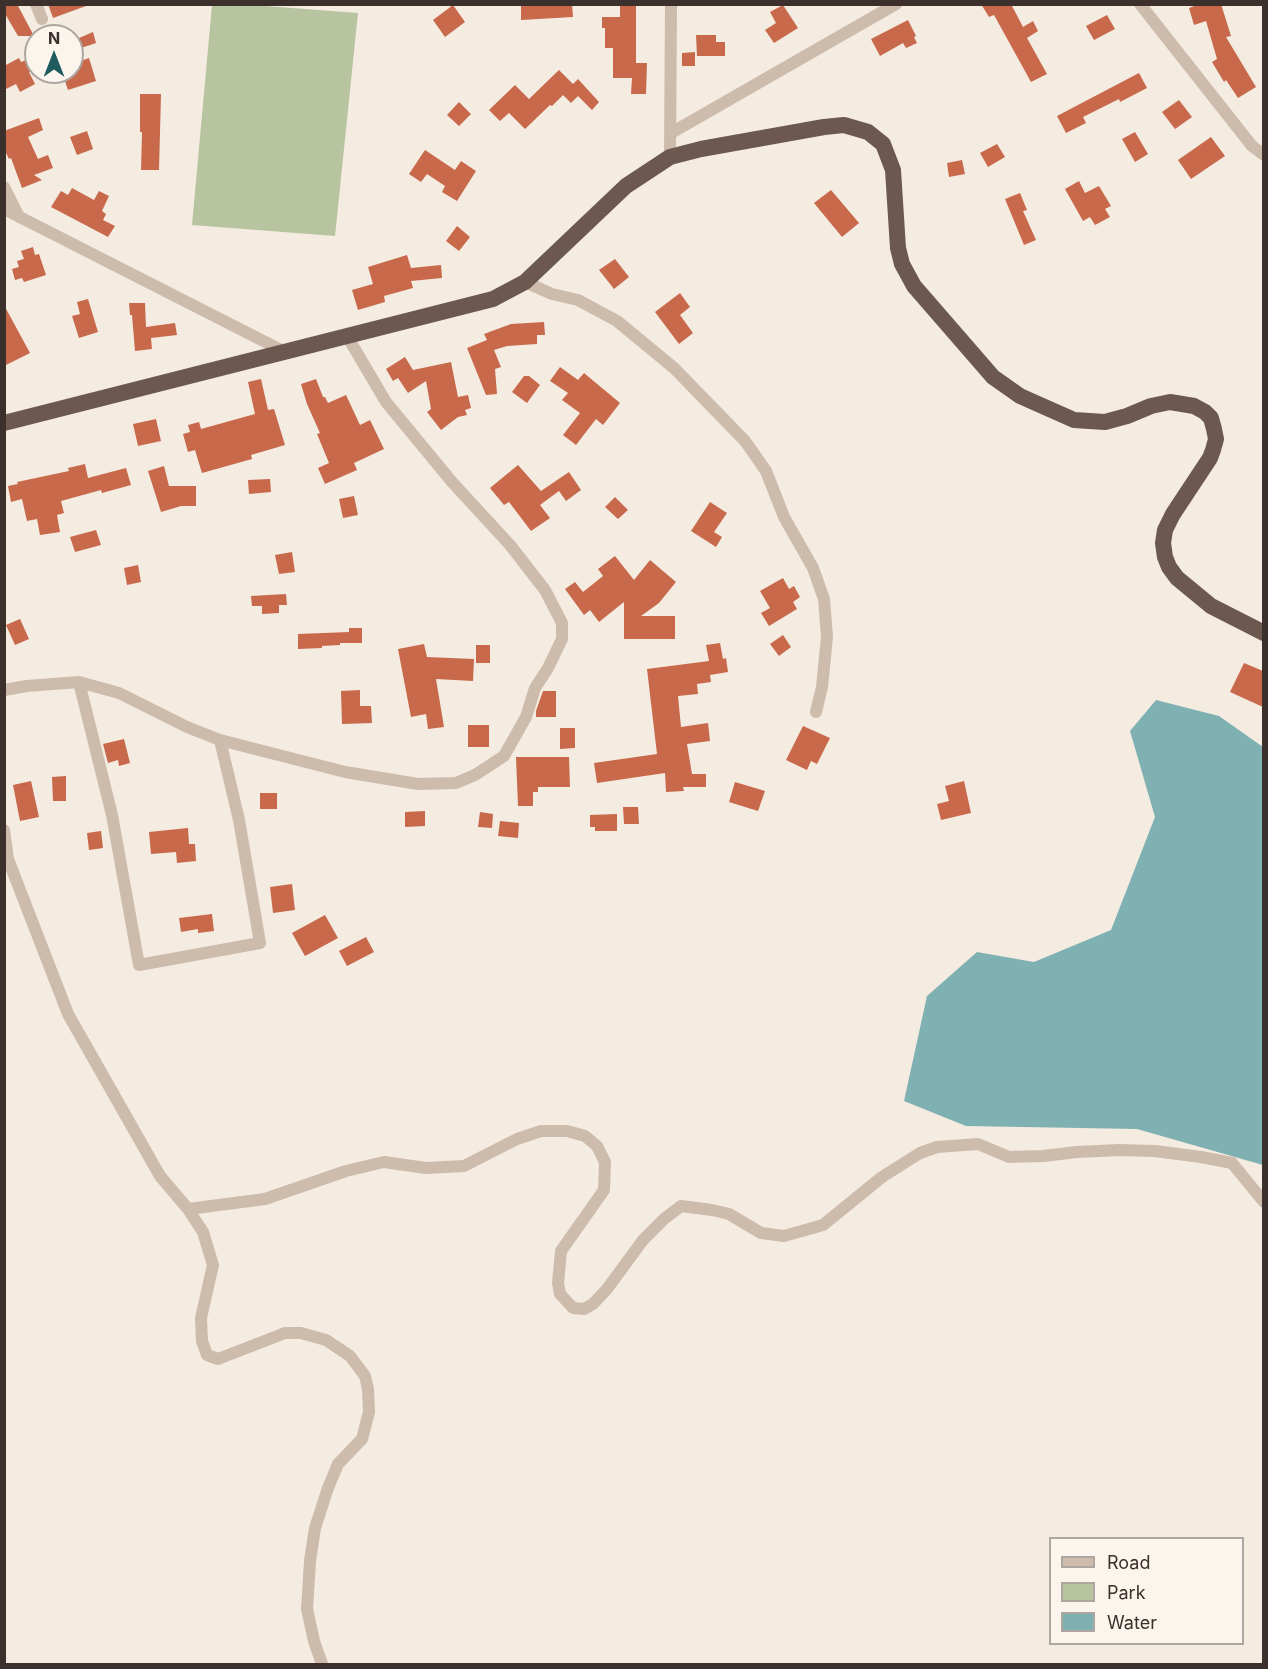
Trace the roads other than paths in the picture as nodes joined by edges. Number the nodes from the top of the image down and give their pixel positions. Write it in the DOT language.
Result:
graph roads {
  1 [pos="36,4"];
  2 [pos="671,4"];
  3 [pos="896,4"];
  4 [pos="1140,4"];
  5 [pos="42,19"];
  6 [pos="671,134"];
  7 [pos="1263,154"];
  8 [pos="670,157"];
  9 [pos="4,187"];
  10 [pos="4,209"];
  11 [pos="19,217"];
  12 [pos="525,282"];
  13 [pos="347,336"];
  14 [pos="285,352"];
  15 [pos="4,423"];
  16 [pos="1263,633"];
  17 [pos="80,682"];
  18 [pos="4,690"];
  19 [pos="816,712"];
  20 [pos="220,740"];
  21 [pos="4,830"];
  22 [pos="1263,1202"];
  23 [pos="188,1209"];
  24 [pos="322,1665"];
  1 -- 5 [label="street"];
  2 -- 6 [label="street"];
  3 -- 6 [label="street"];
  4 -- 7 [label="street"];
  6 -- 8 [label="street"];
  8 -- 12 [label="highway"];
  8 -- 16 [label="highway"];
  9 -- 11 [label="street"];
  10 -- 11 [label="street"];
  11 -- 14 [label="street"];
  12 -- 13 [label="highway"];
  12 -- 19 [label="street"];
  13 -- 14 [label="highway"];
  13 -- 20 [label="street"];
  14 -- 15 [label="highway"];
  17 -- 18 [label="street"];
  17 -- 20 [label="street"];
  17 -- 20 [label="street"];
  21 -- 23 [label="street"];
  22 -- 23 [label="street"];
  23 -- 24 [label="street"];
}
